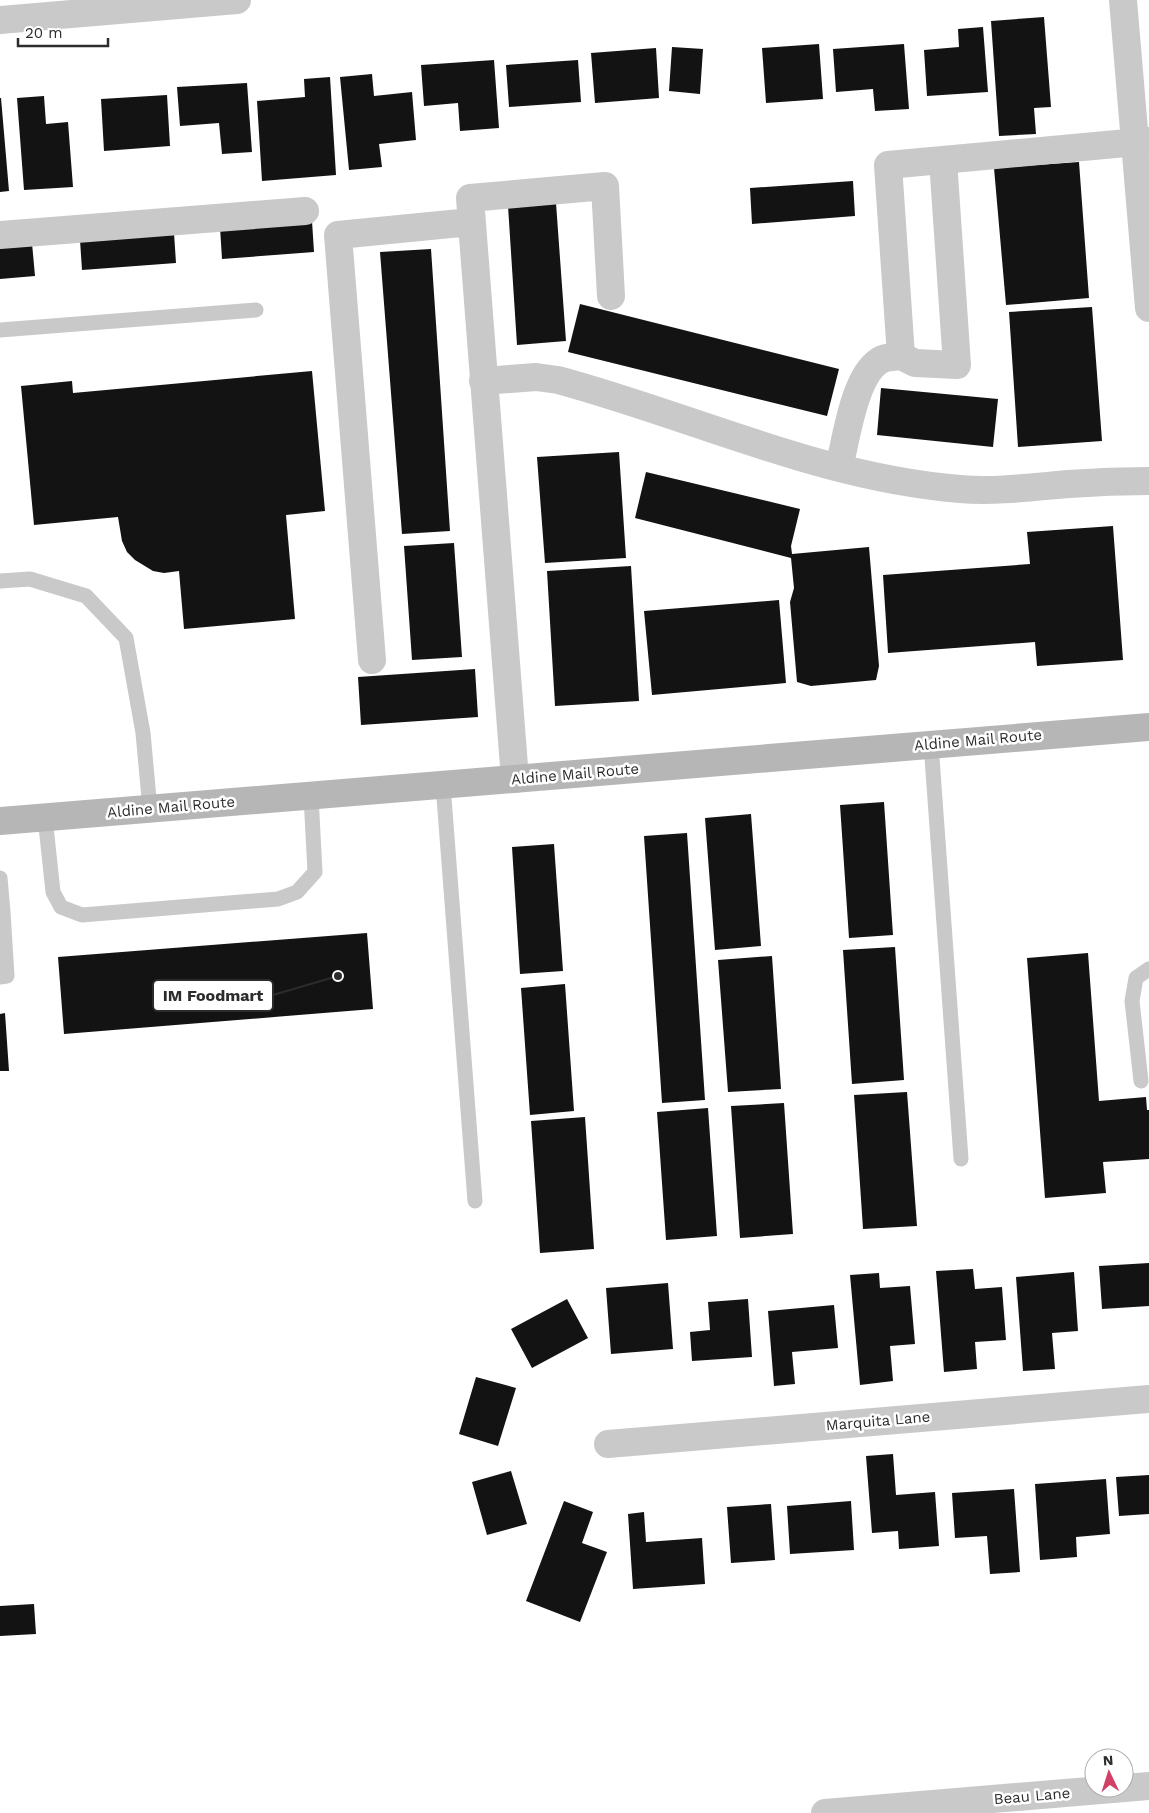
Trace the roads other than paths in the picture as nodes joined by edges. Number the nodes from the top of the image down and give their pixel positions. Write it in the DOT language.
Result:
graph roads {
  1 [pos="238,0"];
  2 [pos="1123,0"];
  3 [pos="0,20"];
  4 [pos="1142,142"];
  5 [pos="944,160"];
  6 [pos="305,211"];
  7 [pos="471,222"];
  8 [pos="0,235"];
  9 [pos="611,296"];
  10 [pos="1149,308"];
  11 [pos="256,310"];
  12 [pos="0,330"];
  13 [pos="901,356"];
  14 [pos="483,381"];
  15 [pos="839,468"];
  16 [pos="1149,480"];
  17 [pos="0,581"];
  18 [pos="372,660"];
  19 [pos="1149,727"];
  20 [pos="931,744"];
  21 [pos="515,779"];
  22 [pos="443,785"];
  23 [pos="311,796"];
  24 [pos="150,809"];
  25 [pos="45,818"];
  26 [pos="0,821"];
  27 [pos="0,878"];
  28 [pos="1,912"];
  29 [pos="1149,969"];
  30 [pos="0,977"];
  31 [pos="1141,1081"];
  32 [pos="961,1159"];
  33 [pos="475,1201"];
  34 [pos="1149,1398"];
  35 [pos="608,1444"];
  36 [pos="1149,1786"];
  37 [pos="825,1813"];
  1 -- 3 [label="street"];
  2 -- 4 [label="street"];
  4 -- 5 [label="street"];
  4 -- 10 [label="street"];
  5 -- 13 [label="street"];
  5 -- 13 [label="street"];
  6 -- 8 [label="street"];
  7 -- 9 [label="street"];
  7 -- 14 [label="street"];
  7 -- 18 [label="street"];
  11 -- 12 [label="lane"];
  13 -- 15 [label="street"];
  14 -- 15 [label="street"];
  14 -- 21 [label="street"];
  15 -- 16 [label="street"];
  17 -- 24 [label="lane"];
  19 -- 20 [label="main road, Aldine Mail Route"];
  20 -- 21 [label="main road, Aldine Mail Route"];
  20 -- 32 [label="lane"];
  21 -- 22 [label="main road, Aldine Mail Route"];
  22 -- 23 [label="main road, Aldine Mail Route"];
  22 -- 33 [label="lane"];
  23 -- 24 [label="main road, Aldine Mail Route"];
  23 -- 25 [label="lane"];
  24 -- 25 [label="main road, Aldine Mail Route"];
  25 -- 26 [label="main road, Aldine Mail Route"];
  27 -- 28 [label="lane"];
  28 -- 30 [label="lane"];
  29 -- 31 [label="lane"];
  34 -- 35 [label="street, Marquita Lane"];
  36 -- 37 [label="street, Beau Lane"];
}
